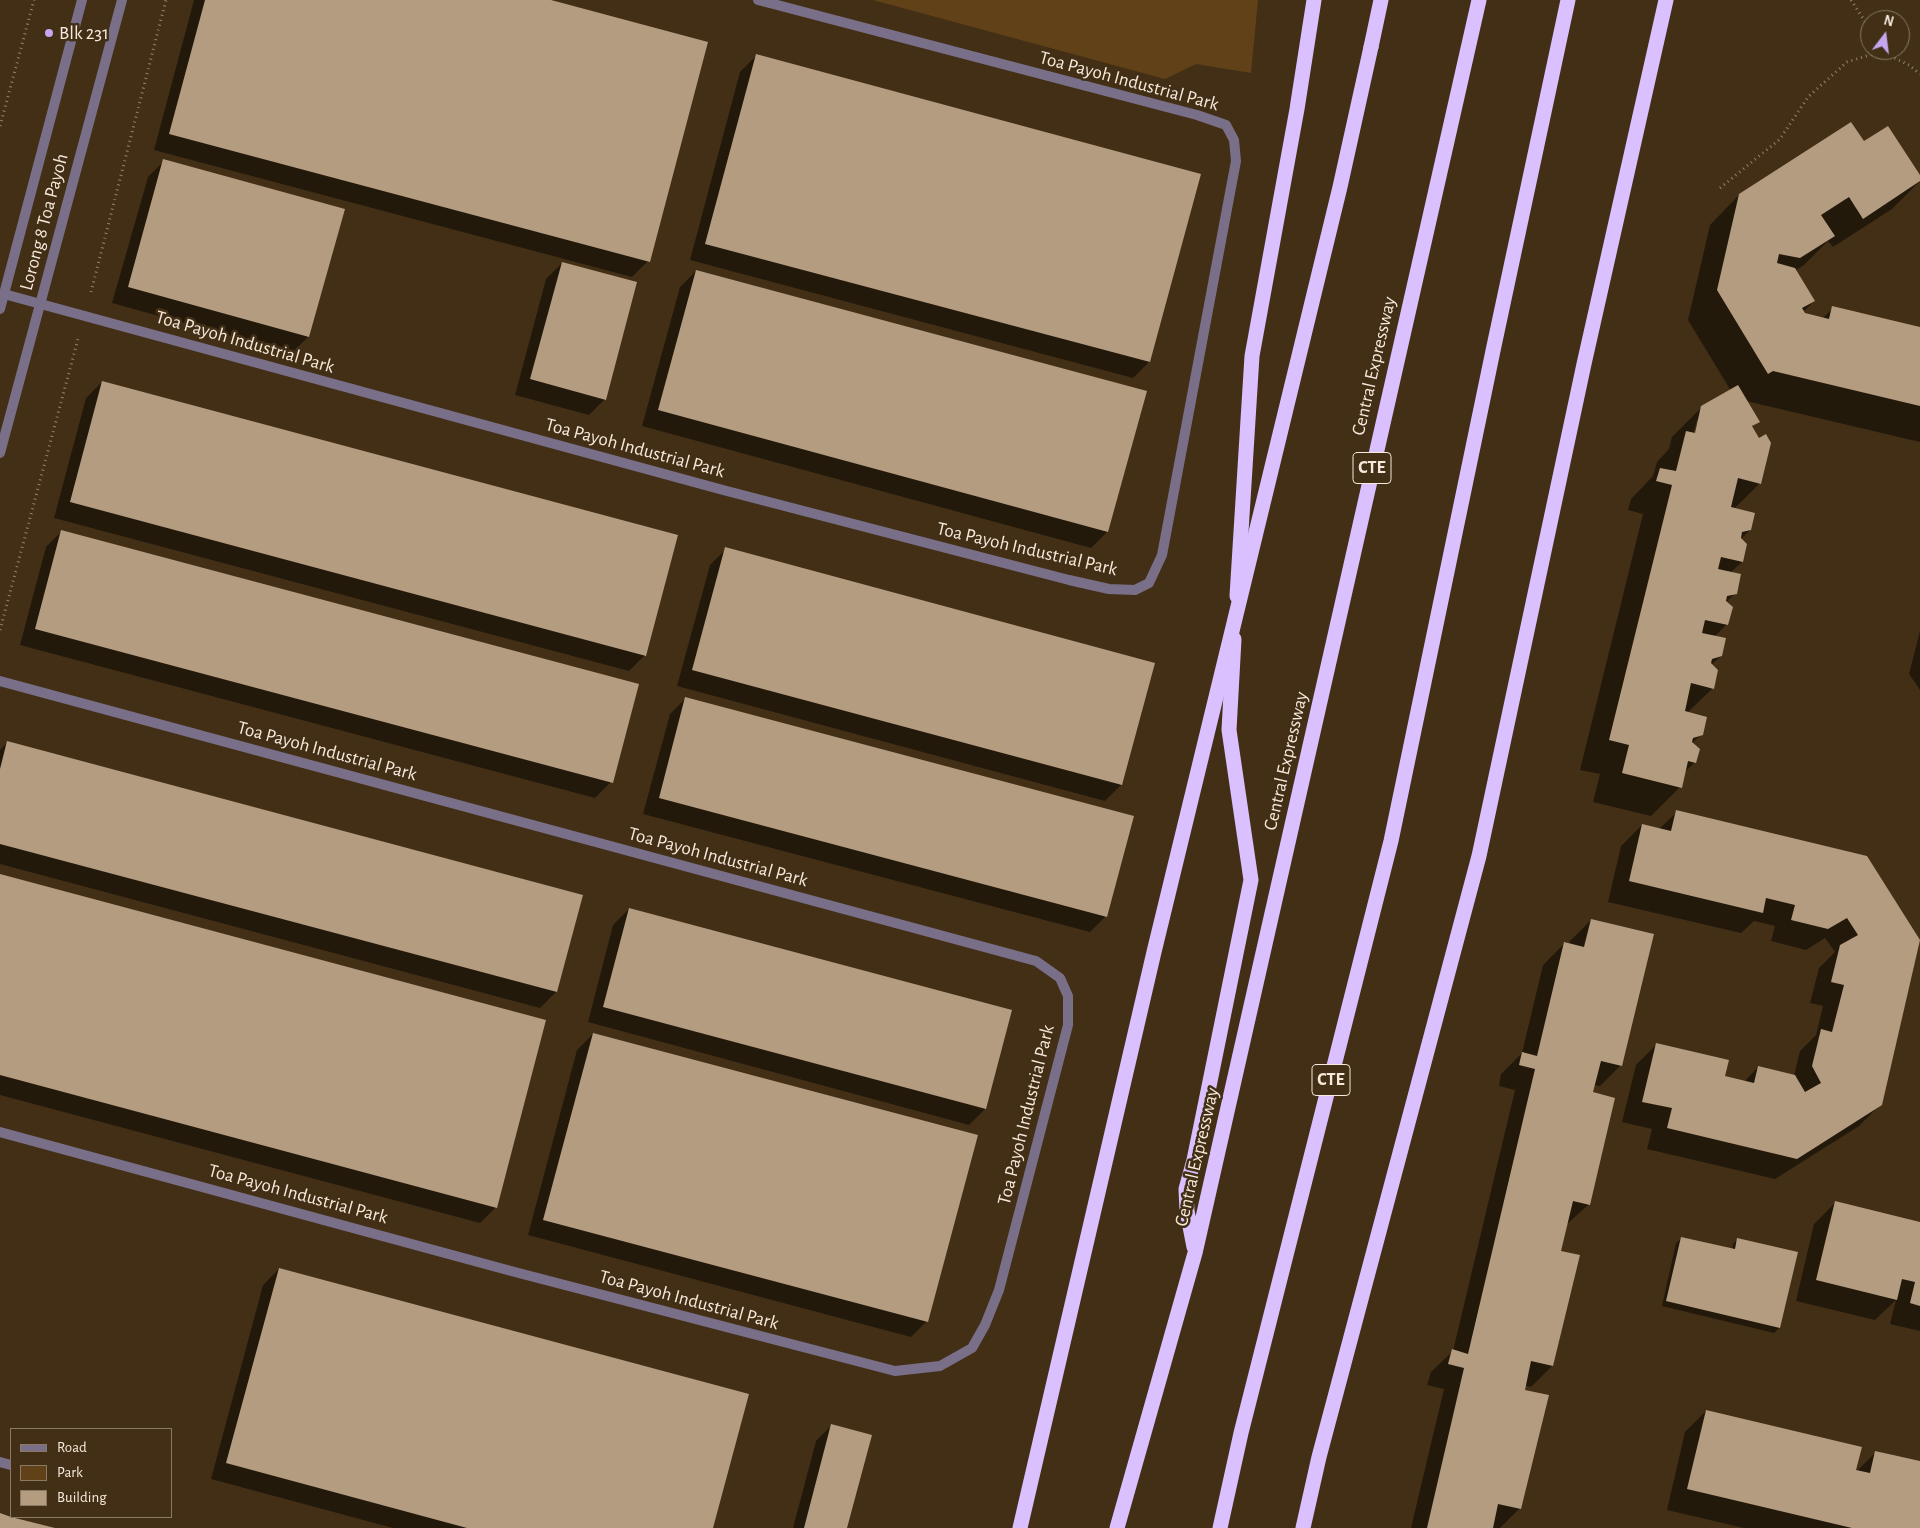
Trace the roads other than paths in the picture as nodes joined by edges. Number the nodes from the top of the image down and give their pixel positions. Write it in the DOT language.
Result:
graph roads {
  1 [pos="82,0"];
  2 [pos="122,0"];
  3 [pos="758,0"];
  4 [pos="1314,0"];
  5 [pos="1381,0"];
  6 [pos="1479,0"];
  7 [pos="1568,0"];
  8 [pos="1666,0"];
  9 [pos="4,294"];
  10 [pos="40,303"];
  11 [pos="0,309"];
  12 [pos="0,453"];
  13 [pos="0,682"];
  14 [pos="0,1132"];
  15 [pos="1195,1253"];
  16 [pos="1020,1528"];
  17 [pos="1117,1528"];
  18 [pos="1220,1528"];
  19 [pos="1303,1528"];
  1 -- 9 [label="street, Lorong 8 Toa Payoh"];
  2 -- 10 [label="street, Lorong 8 Toa Payoh"];
  3 -- 10 [label="street, Toa Payoh Industrial Park"];
  4 -- 15 [label="highway"];
  5 -- 16 [label="highway, bridge"];
  6 -- 15 [label="highway, Central Expressway / CTE"];
  7 -- 18 [label="highway, CTE"];
  8 -- 19 [label="highway"];
  9 -- 10 [label="street, Toa Payoh Industrial Park"];
  9 -- 11 [label="street, Lorong 8 Toa Payoh"];
  10 -- 12 [label="street, Lorong 8 Toa Payoh"];
  13 -- 14 [label="street, Toa Payoh Industrial Park"];
  15 -- 17 [label="highway, Central Expressway / CTE"];
}
